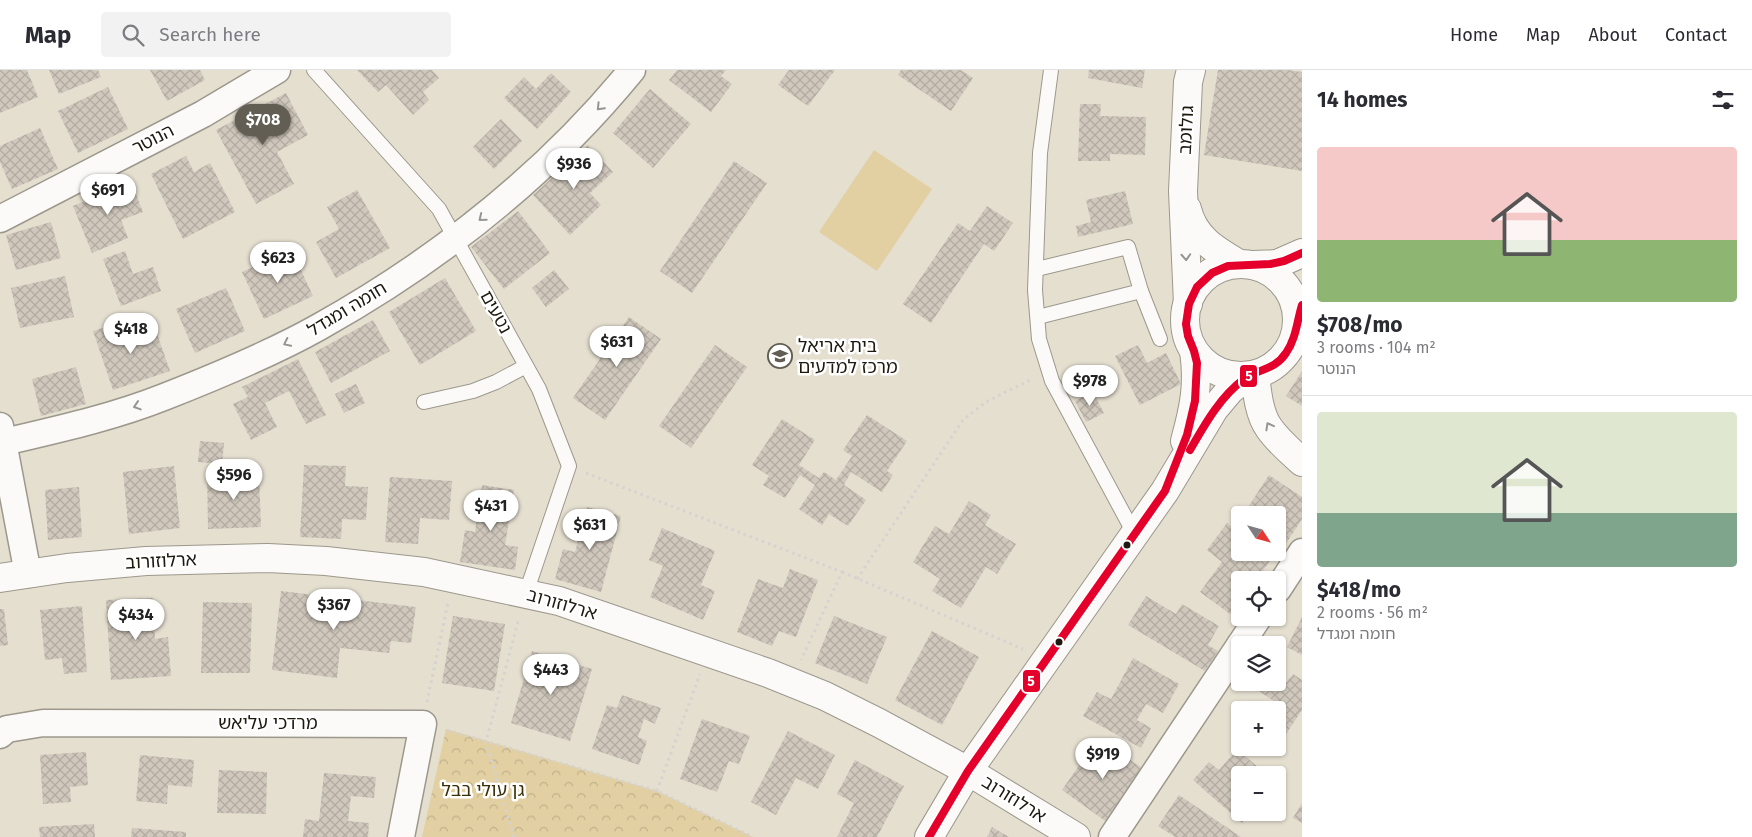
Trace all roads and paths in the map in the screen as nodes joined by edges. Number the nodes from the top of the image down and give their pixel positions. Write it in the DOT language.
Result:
graph roads {
  1 [pos="277,70"];
  2 [pos="314,70"];
  3 [pos="632,70"];
  4 [pos="1051,70"];
  5 [pos="1190,70"];
  6 [pos="1183,191"];
  7 [pos="0,219"];
  8 [pos="456,239"];
  9 [pos="1302,253"];
  10 [pos="1246,265"];
  11 [pos="1037,269"];
  12 [pos="1141,291"];
  13 [pos="1188,304"];
  14 [pos="1300,311"];
  15 [pos="1038,317"];
  16 [pos="1160,339"];
  17 [pos="1194,352"];
  18 [pos="526,366"];
  19 [pos="1049,371"];
  20 [pos="1251,376"];
  21 [pos="424,402"];
  22 [pos="1,437"];
  23 [pos="1302,462"];
  24 [pos="569,466"];
  25 [pos="1165,491"];
  26 [pos="1135,535"];
  27 [pos="1302,552"];
  28 [pos="842,572"];
  29 [pos="28,574"];
  30 [pos="1286,577"];
  31 [pos="0,578"];
  32 [pos="453,578"];
  33 [pos="857,579"];
  34 [pos="526,593"];
  35 [pos="708,651"];
  36 [pos="1231,658"];
  37 [pos="1047,659"];
  38 [pos="791,682"];
  39 [pos="423,724"];
  40 [pos="0,735"];
  41 [pos="486,742"];
  42 [pos="968,771"];
  43 [pos="657,791"];
  44 [pos="401,837"];
  45 [pos="514,837"];
  46 [pos="753,837"];
  47 [pos="929,837"];
  48 [pos="1076,837"];
  49 [pos="1112,837"];
  1 -- 7 [label="street, הנוטר"];
  2 -- 8 [label="lane, נטעים"];
  3 -- 8 [label="street, חומה ומגדל, one-way"];
  4 -- 11 [label="lane"];
  5 -- 6 [label="street, גולומב"];
  6 -- 10 [label="street"];
  6 -- 13 [label="street, one-way"];
  8 -- 18 [label="lane, נטעים"];
  8 -- 22 [label="street, חומה ומגדל, one-way"];
  9 -- 10 [label="street"];
  10 -- 13 [label="street"];
  10 -- 14 [label="street"];
  11 -- 12 [label="lane"];
  11 -- 15 [label="lane"];
  12 -- 15 [label="lane"];
  12 -- 16 [label="lane"];
  13 -- 17 [label="street"];
  14 -- 20 [label="street"];
  15 -- 19 [label="lane"];
  17 -- 20 [label="street"];
  17 -- 25 [label="street"];
  18 -- 21 [label="lane"];
  18 -- 24 [label="lane, נטעים"];
  19 -- 26 [label="lane"];
  19 -- 33 [label="path"];
  23 -- 20 [label="street, one-way"];
  20 -- 25 [label="street"];
  22 -- 29 [label="street"];
  24 -- 28 [label="path"];
  24 -- 34 [label="lane"];
  25 -- 26 [label="street"];
  26 -- 37 [label="street"];
  27 -- 30 [label="street"];
  28 -- 33 [label="path"];
  28 -- 38 [label="path"];
  29 -- 31 [label="street, ארלוזורוב"];
  29 -- 32 [label="street, ארלוזורוב"];
  32 -- 34 [label="street, ארלוזורוב"];
  32 -- 39 [label="path"];
  33 -- 37 [label="path"];
  34 -- 35 [label="street, ארלוזורוב"];
  34 -- 41 [label="path"];
  35 -- 38 [label="street, ארלוזורוב"];
  35 -- 43 [label="path"];
  36 -- 49 [label="street"];
  37 -- 42 [label="street"];
  38 -- 42 [label="street, ארלוזורוב"];
  39 -- 40 [label="street, מרדכי עליאש"];
  39 -- 41 [label="path"];
  39 -- 44 [label="street"];
  41 -- 43 [label="path"];
  41 -- 45 [label="path"];
  42 -- 47 [label="street"];
  42 -- 48 [label="street, ארלוזורוב"];
  43 -- 46 [label="path"];
}
